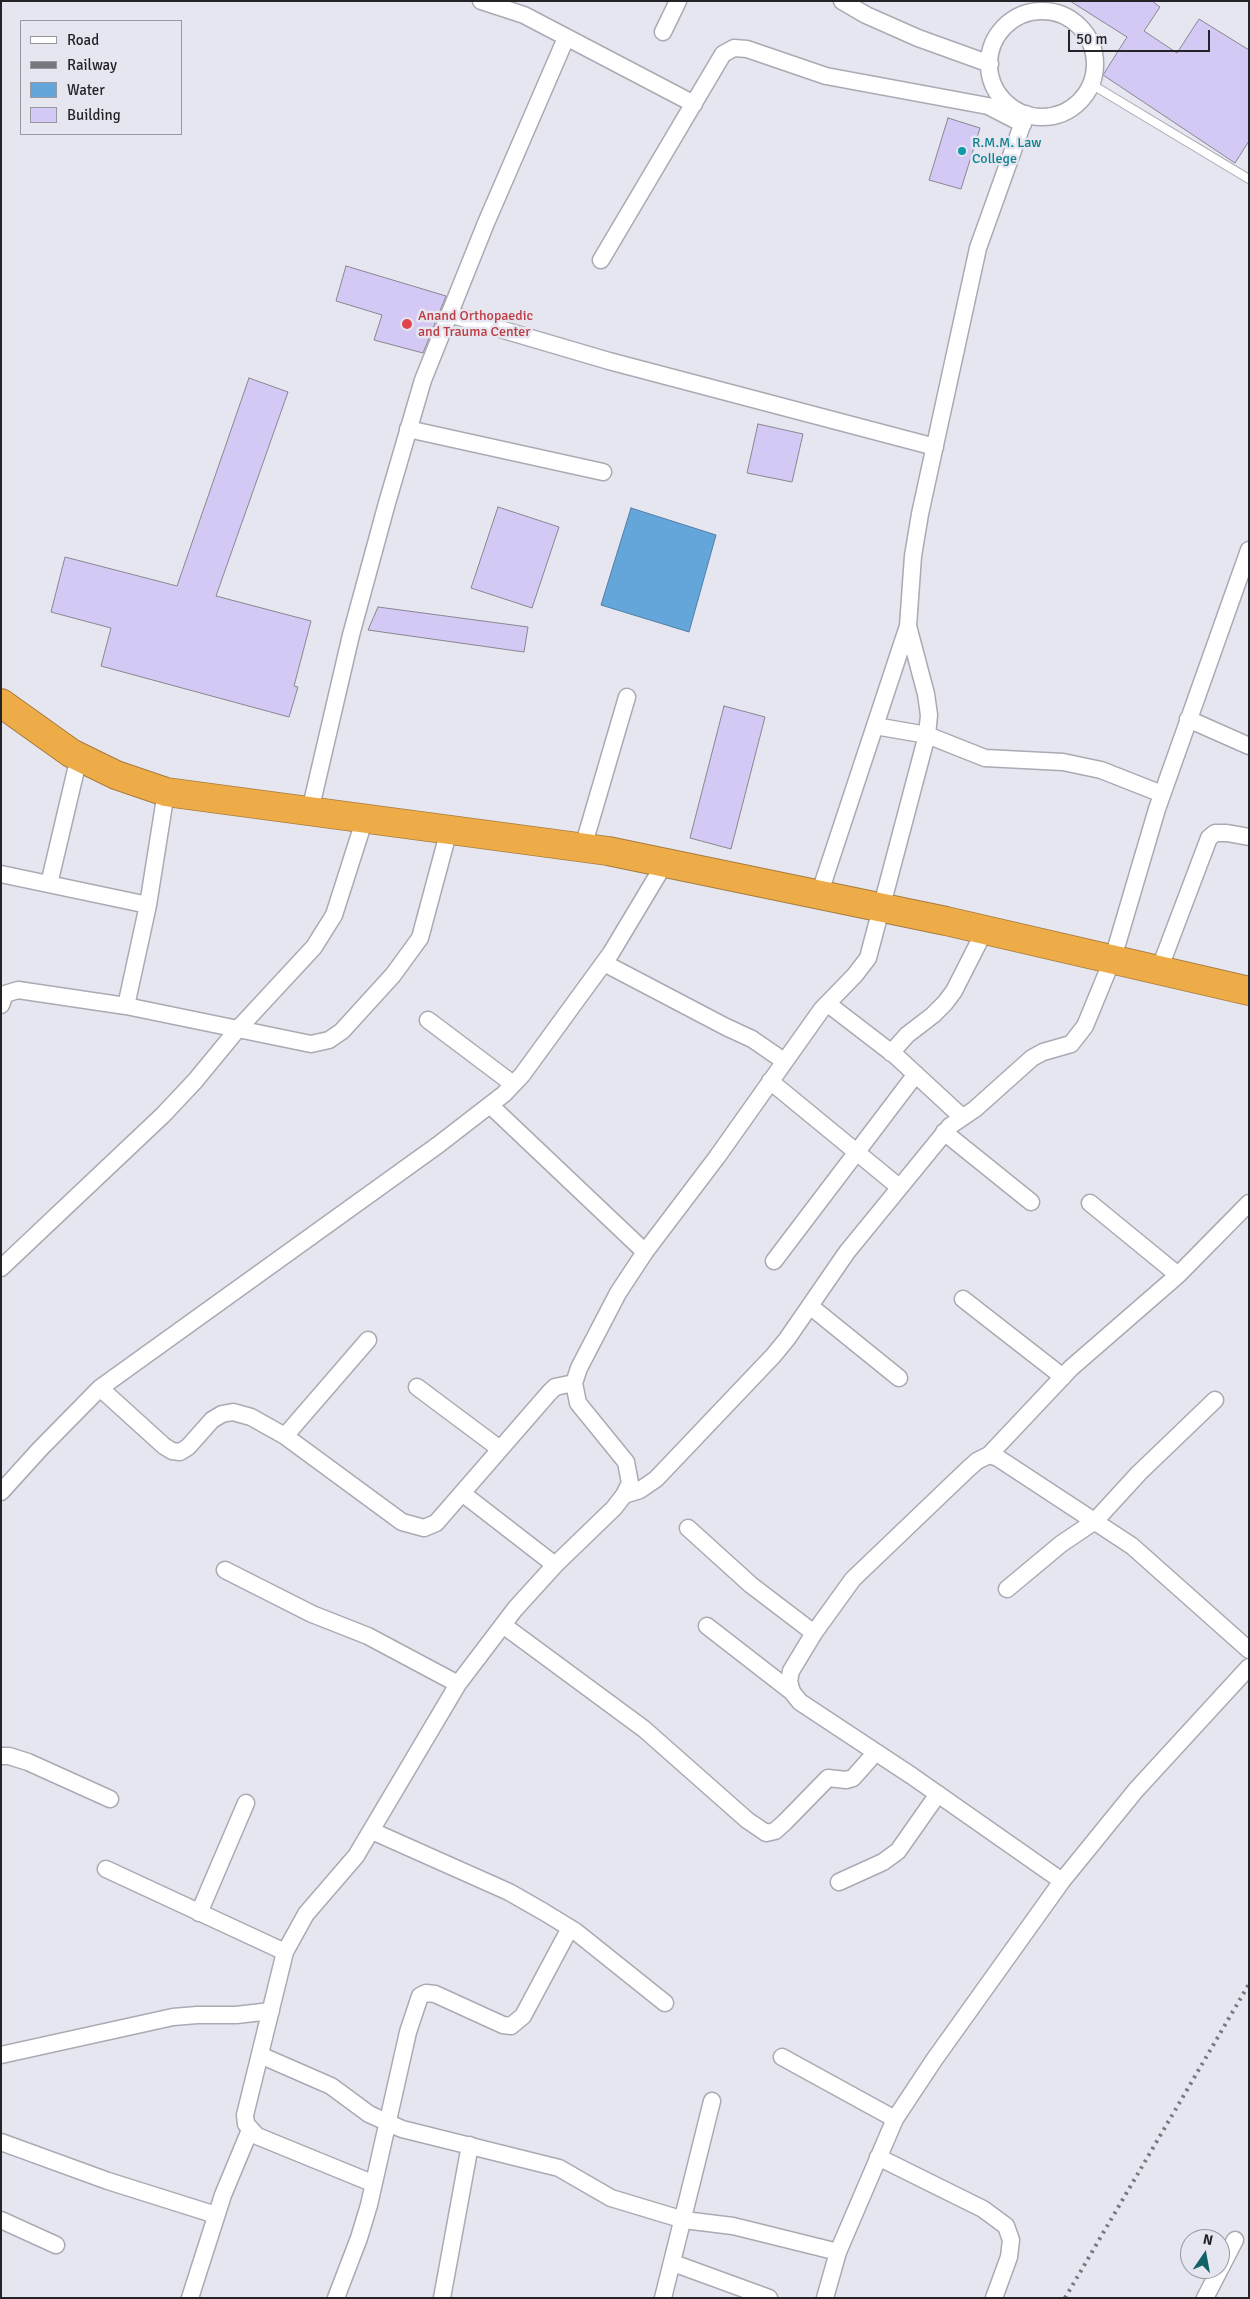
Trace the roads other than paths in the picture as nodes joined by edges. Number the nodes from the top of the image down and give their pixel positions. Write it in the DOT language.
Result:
graph roads {
  1 [pos="481,1"];
  2 [pos="678,1"];
  3 [pos="842,1"];
  4 [pos="663,32"];
  5 [pos="566,38"];
  6 [pos="990,64"];
  7 [pos="1092,84"];
  8 [pos="694,104"];
  9 [pos="1024,119"];
  10 [pos="1249,178"];
  11 [pos="601,260"];
  12 [pos="449,314"];
  13 [pos="408,429"];
  14 [pos="935,447"];
  15 [pos="603,472"];
  16 [pos="1249,550"];
  17 [pos="908,626"];
  18 [pos="627,697"];
  19 [pos="1,703"];
  20 [pos="1188,718"];
  21 [pos="875,726"];
  22 [pos="927,735"];
  23 [pos="1249,746"];
  24 [pos="79,757"];
  25 [pos="166,792"];
  26 [pos="1162,794"];
  27 [pos="310,811"];
  28 [pos="365,818"];
  29 [pos="449,830"];
  30 [pos="1249,837"];
  31 [pos="583,847"];
  32 [pos="665,863"];
  33 [pos="1,874"];
  34 [pos="49,884"];
  35 [pos="819,895"];
  36 [pos="148,905"];
  37 [pos="881,908"];
  38 [pos="986,930"];
  39 [pos="1113,958"];
  40 [pos="604,963"];
  41 [pos="1159,970"];
  42 [pos="1249,991"];
  43 [pos="828,1004"];
  44 [pos="1,1005"];
  45 [pos="126,1006"];
  46 [pos="428,1020"];
  47 [pos="237,1030"];
  48 [pos="891,1053"];
  49 [pos="784,1060"];
  50 [pos="916,1074"];
  51 [pos="770,1081"];
  52 [pos="513,1084"];
  53 [pos="491,1106"];
  54 [pos="962,1117"];
  55 [pos="944,1132"];
  56 [pos="856,1151"];
  57 [pos="899,1187"];
  58 [pos="1032,1202"];
  59 [pos="1090,1203"];
  60 [pos="1249,1203"];
  61 [pos="645,1252"];
  62 [pos="774,1262"];
  63 [pos="1,1268"];
  64 [pos="1178,1275"];
  65 [pos="964,1299"];
  66 [pos="810,1306"];
  67 [pos="368,1340"];
  68 [pos="1063,1377"];
  69 [pos="899,1378"];
  70 [pos="574,1383"];
  71 [pos="417,1387"];
  72 [pos="100,1388"];
  73 [pos="1215,1400"];
  74 [pos="285,1436"];
  75 [pos="500,1449"];
  76 [pos="989,1455"];
  77 [pos="1,1492"];
  78 [pos="462,1493"];
  79 [pos="624,1495"];
  80 [pos="1095,1521"];
  81 [pos="688,1528"];
  82 [pos="555,1565"];
  83 [pos="225,1570"];
  84 [pos="1007,1590"];
  85 [pos="503,1625"];
  86 [pos="706,1626"];
  87 [pos="814,1632"];
  88 [pos="1249,1650"];
  89 [pos="1249,1667"];
  90 [pos="458,1684"];
  91 [pos="792,1692"];
  92 [pos="876,1752"];
  93 [pos="1,1756"];
  94 [pos="938,1794"];
  95 [pos="110,1798"];
  96 [pos="246,1803"];
  97 [pos="372,1831"];
  98 [pos="106,1869"];
  99 [pos="1062,1881"];
  100 [pos="839,1882"];
  101 [pos="199,1913"];
  102 [pos="570,1928"];
  103 [pos="285,1952"];
  104 [pos="665,2003"];
  105 [pos="271,2011"];
  106 [pos="1,2055"];
  107 [pos="260,2055"];
  108 [pos="782,2057"];
  109 [pos="712,2100"];
  110 [pos="895,2119"];
  111 [pos="386,2123"];
  112 [pos="250,2130"];
  113 [pos="1,2142"];
  114 [pos="470,2145"];
  115 [pos="878,2157"];
  116 [pos="372,2182"];
  117 [pos="216,2216"];
  118 [pos="1,2220"];
  119 [pos="684,2220"];
  120 [pos="1235,2240"];
  121 [pos="56,2245"];
  122 [pos="1230,2250"];
  123 [pos="838,2252"];
  124 [pos="673,2262"];
  125 [pos="1215,2279"];
  126 [pos="190,2298"];
  127 [pos="336,2298"];
  128 [pos="442,2298"];
  129 [pos="664,2298"];
  130 [pos="768,2298"];
  131 [pos="825,2298"];
  132 [pos="994,2298"];
  133 [pos="1205,2298"];
  1 -- 5 [label="street"];
  2 -- 4 [label="street"];
  3 -- 6 [label="street"];
  5 -- 8 [label="street"];
  5 -- 12 [label="street"];
  6 -- 7 [label="street"];
  6 -- 9 [label="street"];
  7 -- 9 [label="street"];
  7 -- 10 [label="lane"];
  8 -- 9 [label="street"];
  8 -- 11 [label="street"];
  9 -- 14 [label="street"];
  12 -- 13 [label="street"];
  12 -- 14 [label="street"];
  13 -- 15 [label="street"];
  13 -- 27 [label="street"];
  14 -- 17 [label="street"];
  16 -- 20 [label="street"];
  17 -- 21 [label="street"];
  17 -- 22 [label="street"];
  18 -- 31 [label="street"];
  19 -- 24 [label="highway"];
  20 -- 23 [label="street"];
  20 -- 26 [label="street"];
  21 -- 22 [label="street"];
  21 -- 35 [label="street"];
  22 -- 26 [label="street"];
  22 -- 37 [label="street"];
  24 -- 25 [label="highway"];
  24 -- 34 [label="street"];
  25 -- 27 [label="highway"];
  25 -- 36 [label="street"];
  26 -- 39 [label="street"];
  27 -- 28 [label="highway"];
  28 -- 29 [label="highway"];
  28 -- 47 [label="street"];
  29 -- 31 [label="highway"];
  29 -- 47 [label="street"];
  30 -- 41 [label="street"];
  31 -- 32 [label="highway"];
  32 -- 35 [label="highway"];
  32 -- 40 [label="street"];
  33 -- 34 [label="street"];
  34 -- 36 [label="street"];
  35 -- 37 [label="highway"];
  36 -- 45 [label="street"];
  37 -- 38 [label="highway"];
  37 -- 43 [label="street"];
  38 -- 39 [label="highway"];
  38 -- 48 [label="street"];
  39 -- 41 [label="highway"];
  39 -- 54 [label="street"];
  40 -- 49 [label="street"];
  40 -- 52 [label="street"];
  41 -- 42 [label="highway"];
  43 -- 48 [label="street"];
  43 -- 49 [label="street"];
  44 -- 45 [label="street"];
  45 -- 47 [label="street"];
  46 -- 52 [label="street"];
  47 -- 63 [label="street"];
  48 -- 50 [label="street"];
  49 -- 51 [label="street"];
  50 -- 54 [label="street"];
  50 -- 56 [label="street"];
  51 -- 56 [label="street"];
  51 -- 61 [label="street"];
  52 -- 53 [label="street"];
  53 -- 61 [label="street"];
  53 -- 72 [label="street"];
  54 -- 55 [label="street"];
  55 -- 57 [label="street"];
  55 -- 58 [label="street"];
  56 -- 57 [label="street"];
  56 -- 62 [label="street"];
  57 -- 66 [label="street"];
  59 -- 64 [label="street"];
  60 -- 64 [label="street"];
  61 -- 70 [label="street"];
  64 -- 68 [label="street"];
  65 -- 68 [label="street"];
  66 -- 69 [label="street"];
  66 -- 79 [label="street"];
  67 -- 74 [label="street"];
  68 -- 76 [label="street"];
  70 -- 75 [label="street"];
  70 -- 79 [label="street"];
  71 -- 75 [label="street"];
  72 -- 74 [label="street"];
  72 -- 77 [label="street"];
  73 -- 80 [label="street"];
  74 -- 78 [label="street"];
  75 -- 78 [label="street"];
  76 -- 80 [label="street"];
  76 -- 87 [label="street"];
  78 -- 82 [label="street"];
  79 -- 82 [label="street"];
  80 -- 84 [label="street"];
  80 -- 88 [label="street"];
  81 -- 87 [label="street"];
  82 -- 85 [label="street"];
  83 -- 90 [label="street"];
  85 -- 90 [label="street"];
  85 -- 92 [label="street"];
  86 -- 91 [label="street"];
  87 -- 91 [label="street"];
  89 -- 99 [label="street"];
  90 -- 97 [label="street"];
  91 -- 92 [label="street"];
  92 -- 94 [label="street"];
  93 -- 95 [label="street"];
  94 -- 99 [label="street"];
  94 -- 100 [label="street"];
  96 -- 101 [label="street"];
  97 -- 102 [label="street"];
  97 -- 103 [label="street"];
  98 -- 101 [label="street"];
  99 -- 110 [label="street"];
  101 -- 103 [label="street"];
  102 -- 104 [label="street"];
  102 -- 111 [label="street"];
  103 -- 105 [label="street"];
  105 -- 106 [label="street"];
  105 -- 107 [label="street"];
  107 -- 111 [label="street"];
  107 -- 112 [label="street"];
  108 -- 110 [label="street"];
  109 -- 119 [label="street"];
  110 -- 115 [label="street"];
  111 -- 114 [label="street"];
  111 -- 116 [label="street"];
  112 -- 116 [label="street"];
  112 -- 117 [label="street"];
  113 -- 117 [label="street"];
  114 -- 119 [label="street"];
  114 -- 128 [label="street"];
  115 -- 123 [label="street"];
  115 -- 132 [label="street"];
  116 -- 127 [label="street"];
  117 -- 126 [label="street"];
  118 -- 121 [label="street"];
  119 -- 123 [label="street"];
  119 -- 124 [label="street"];
  120 -- 122 [label="street"];
  123 -- 131 [label="street"];
  124 -- 129 [label="street"];
  124 -- 130 [label="street"];
  125 -- 133 [label="street"];
}
